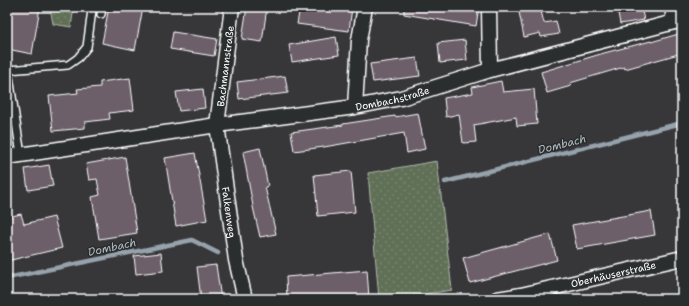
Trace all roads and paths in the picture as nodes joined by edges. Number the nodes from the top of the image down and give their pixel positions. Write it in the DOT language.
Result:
graph roads {
  1 [pos="232,7"];
  2 [pos="365,7"];
  3 [pos="489,7"];
  4 [pos="672,7"];
  5 [pos="92,10"];
  6 [pos="678,21"];
  7 [pos="7,70"];
  8 [pos="490,70"];
  9 [pos="355,107"];
  10 [pos="217,125"];
  11 [pos="14,156"];
  12 [pos="682,258"];
  13 [pos="522,297"];
  14 [pos="245,299"];
  15 [pos="497,299"];
  1 -- 10 [label="street, Bachmannstraße"];
  2 -- 9 [label="street"];
  3 -- 8 [label="street"];
  4 -- 6 [label="street"];
  5 -- 7 [label="lane"];
  6 -- 8 [label="street, Dombachstraße"];
  7 -- 11 [label="lane"];
  8 -- 9 [label="street, Dombachstraße"];
  9 -- 10 [label="street, Dombachstraße"];
  10 -- 11 [label="street, Dombachstraße"];
  10 -- 14 [label="street, Falkenweg"];
  12 -- 13 [label="street, Oberhäuserstraße"];
  13 -- 15 [label="street, Oberhäuserstraße"];
}
